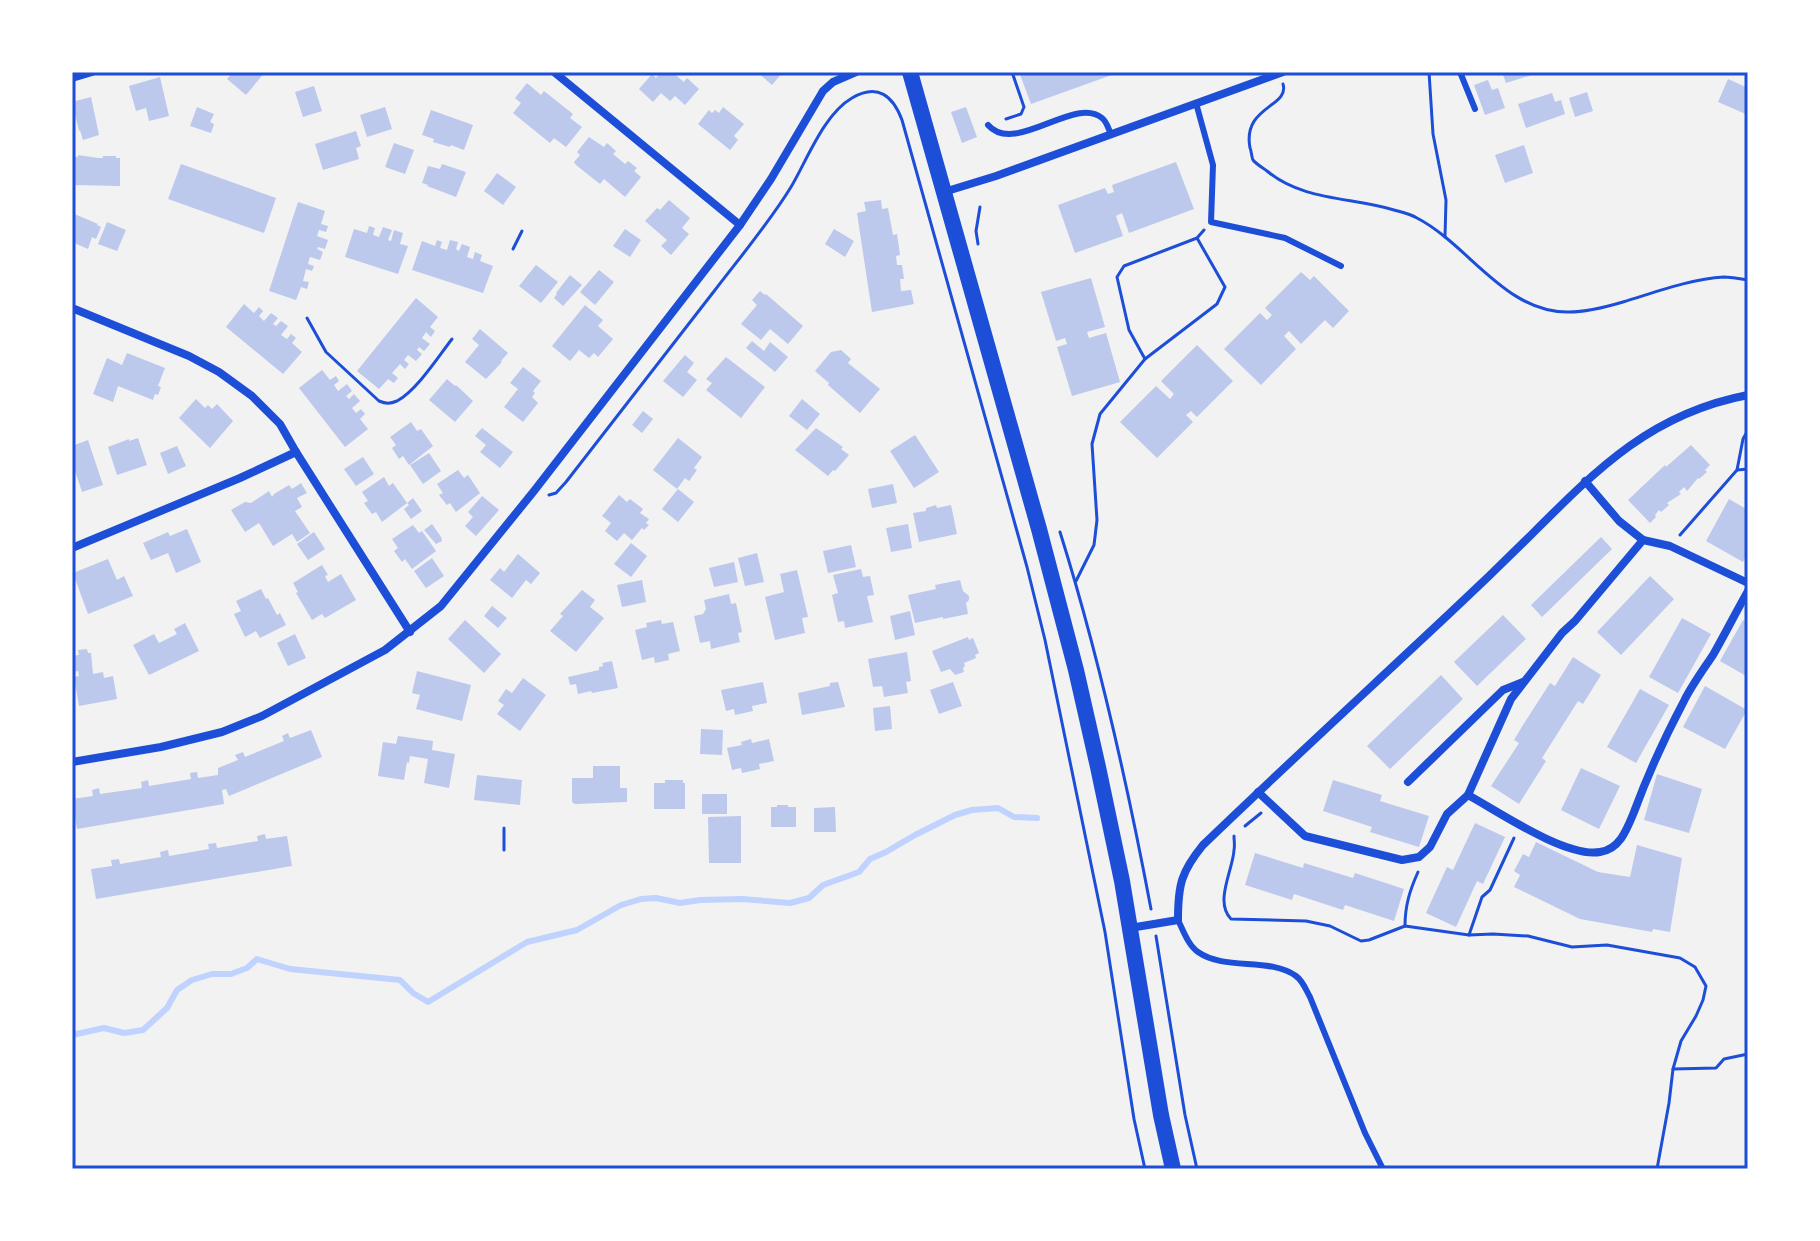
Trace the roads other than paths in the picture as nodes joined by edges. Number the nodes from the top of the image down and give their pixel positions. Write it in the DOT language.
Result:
graph roads {
  1 [pos="92,72"];
  2 [pos="554,72"];
  3 [pos="856,72"];
  4 [pos="910,72"];
  5 [pos="1283,72"];
  6 [pos="1460,72"];
  7 [pos="72,78"];
  8 [pos="1196,103"];
  9 [pos="1475,109"];
  10 [pos="988,125"];
  11 [pos="1111,134"];
  12 [pos="944,192"];
  13 [pos="740,225"];
  14 [pos="1341,266"];
  15 [pos="72,308"];
  16 [pos="1744,396"];
  17 [pos="1748,407"];
  18 [pos="296,452"];
  19 [pos="1585,481"];
  20 [pos="1643,540"];
  21 [pos="72,548"];
  22 [pos="1748,583"];
  23 [pos="1748,591"];
  24 [pos="410,632"];
  25 [pos="1523,682"];
  26 [pos="72,762"];
  27 [pos="1408,782"];
  28 [pos="1258,792"];
  29 [pos="1468,795"];
  30 [pos="1178,920"];
  31 [pos="1130,928"];
  32 [pos="1173,1169"];
  33 [pos="1383,1169"];
  1 -- 7 [label="street"];
  2 -- 13 [label="street"];
  3 -- 13 [label="street"];
  4 -- 12 [label="main road"];
  5 -- 8 [label="street"];
  6 -- 9 [label="lane"];
  8 -- 11 [label="street"];
  8 -- 14 [label="lane"];
  10 -- 11 [label="lane"];
  11 -- 12 [label="street"];
  12 -- 31 [label="main road"];
  13 -- 24 [label="street"];
  15 -- 18 [label="street"];
  16 -- 17 [label="street"];
  16 -- 19 [label="street"];
  18 -- 21 [label="street"];
  18 -- 24 [label="street"];
  19 -- 20 [label="street"];
  19 -- 28 [label="street"];
  20 -- 22 [label="street"];
  20 -- 25 [label="street"];
  23 -- 29 [label="street"];
  24 -- 26 [label="street"];
  25 -- 27 [label="street"];
  25 -- 29 [label="street"];
  28 -- 29 [label="street"];
  28 -- 30 [label="street"];
  30 -- 31 [label="street"];
  30 -- 33 [label="lane"];
  31 -- 32 [label="main road"];
}
